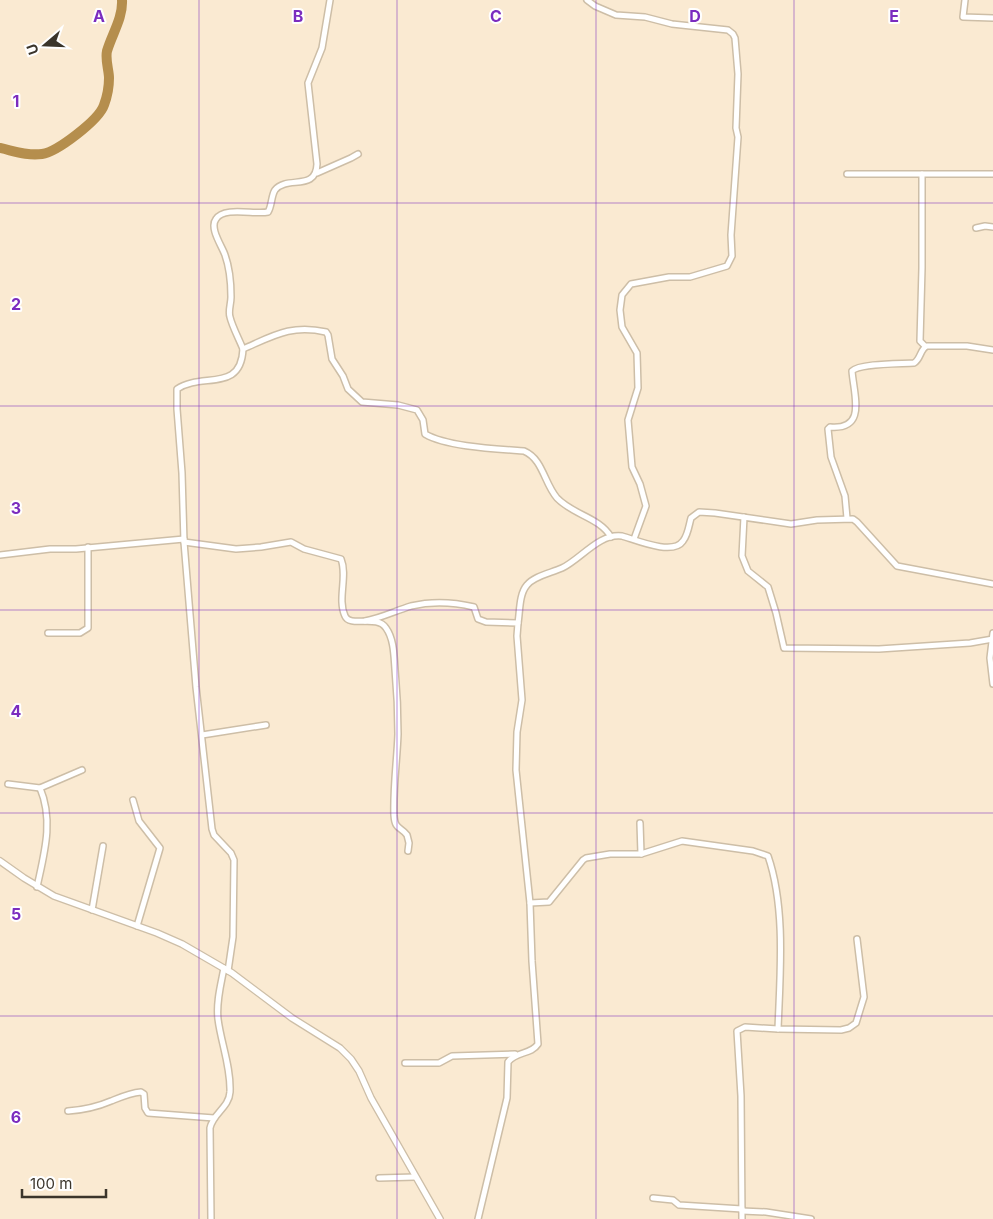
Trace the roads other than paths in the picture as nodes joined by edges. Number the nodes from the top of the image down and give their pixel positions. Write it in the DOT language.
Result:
graph roads {
  1 [pos="330,0"];
  2 [pos="587,0"];
  3 [pos="965,0"];
  4 [pos="993,18"];
  5 [pos="358,154"];
  6 [pos="317,173"];
  7 [pos="847,174"];
  8 [pos="922,174"];
  9 [pos="993,174"];
  10 [pos="993,227"];
  11 [pos="976,228"];
  12 [pos="924,346"];
  13 [pos="243,349"];
  14 [pos="993,350"];
  15 [pos="744,517"];
  16 [pos="847,518"];
  17 [pos="611,537"];
  18 [pos="634,539"];
  19 [pos="184,541"];
  20 [pos="88,547"];
  21 [pos="0,556"];
  22 [pos="993,584"];
  23 [pos="365,620"];
  24 [pos="518,623"];
  25 [pos="48,634"];
  26 [pos="993,637"];
  27 [pos="993,684"];
  28 [pos="266,725"];
  29 [pos="202,736"];
  30 [pos="82,770"];
  31 [pos="8,784"];
  32 [pos="40,788"];
  33 [pos="133,800"];
  34 [pos="640,823"];
  35 [pos="103,846"];
  36 [pos="408,851"];
  37 [pos="641,854"];
  38 [pos="0,861"];
  39 [pos="37,887"];
  40 [pos="530,904"];
  41 [pos="92,910"];
  42 [pos="137,926"];
  43 [pos="857,938"];
  44 [pos="226,970"];
  45 [pos="778,1029"];
  46 [pos="516,1054"];
  47 [pos="405,1063"];
  48 [pos="68,1111"];
  49 [pos="214,1118"];
  50 [pos="415,1176"];
  51 [pos="379,1178"];
  52 [pos="653,1198"];
  53 [pos="742,1210"];
  54 [pos="211,1219"];
  55 [pos="440,1219"];
  56 [pos="478,1219"];
  57 [pos="742,1219"];
  58 [pos="811,1219"];
  1 -- 6 [label="street"];
  2 -- 18 [label="street"];
  3 -- 4 [label="street"];
  5 -- 6 [label="street"];
  6 -- 13 [label="street"];
  7 -- 8 [label="street"];
  8 -- 9 [label="street"];
  8 -- 12 [label="street"];
  10 -- 11 [label="street"];
  12 -- 14 [label="street"];
  12 -- 16 [label="street"];
  13 -- 17 [label="street"];
  13 -- 19 [label="street"];
  15 -- 16 [label="street"];
  15 -- 18 [label="street"];
  15 -- 26 [label="street"];
  16 -- 22 [label="street"];
  17 -- 18 [label="street"];
  17 -- 24 [label="street"];
  19 -- 20 [label="street"];
  19 -- 23 [label="street"];
  19 -- 29 [label="street"];
  20 -- 21 [label="street"];
  20 -- 25 [label="street"];
  23 -- 24 [label="street"];
  23 -- 36 [label="street"];
  24 -- 40 [label="street"];
  26 -- 27 [label="street"];
  28 -- 29 [label="street"];
  29 -- 44 [label="street"];
  30 -- 32 [label="street"];
  31 -- 32 [label="street"];
  32 -- 39 [label="street"];
  33 -- 42 [label="street"];
  34 -- 37 [label="street"];
  35 -- 41 [label="street"];
  37 -- 40 [label="street"];
  37 -- 45 [label="street"];
  38 -- 39 [label="street"];
  39 -- 41 [label="street"];
  40 -- 46 [label="street"];
  41 -- 42 [label="street"];
  42 -- 44 [label="street"];
  43 -- 45 [label="street"];
  44 -- 49 [label="street"];
  44 -- 50 [label="street"];
  45 -- 53 [label="street"];
  46 -- 47 [label="street"];
  46 -- 56 [label="street"];
  48 -- 49 [label="street"];
  49 -- 54 [label="street"];
  50 -- 51 [label="street"];
  50 -- 55 [label="street"];
  52 -- 53 [label="street"];
  53 -- 57 [label="street"];
  53 -- 58 [label="street"];
}
